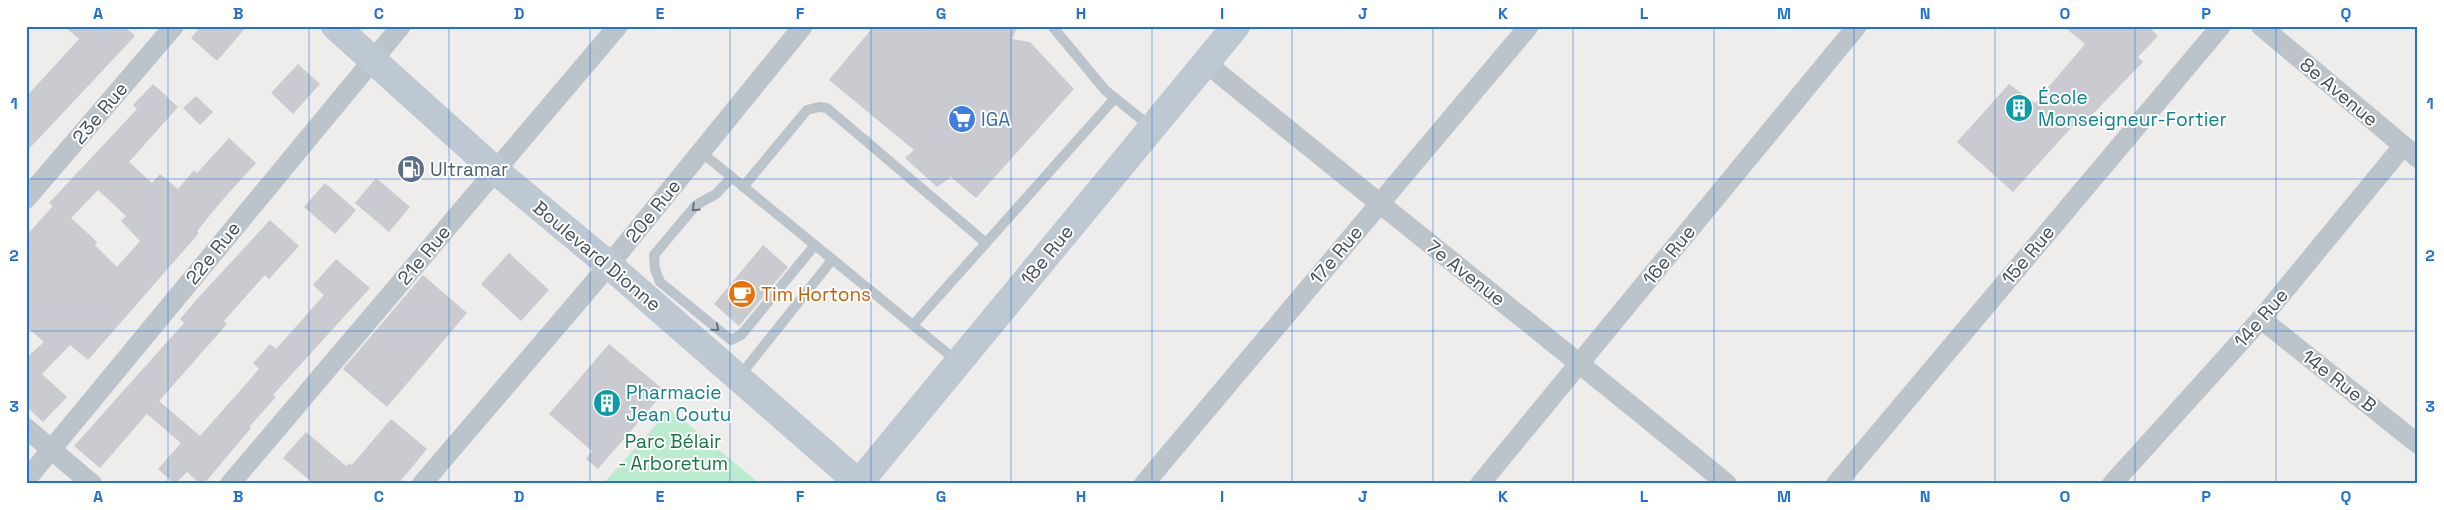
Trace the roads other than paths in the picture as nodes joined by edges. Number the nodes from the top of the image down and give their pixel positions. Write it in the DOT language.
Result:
graph roads {
  1 [pos="174,26"];
  2 [pos="335,26"];
  3 [pos="401,26"];
  4 [pos="618,26"];
  5 [pos="803,26"];
  6 [pos="1052,26"];
  7 [pos="1236,26"];
  8 [pos="1529,26"];
  9 [pos="1857,26"];
  10 [pos="2221,26"];
  11 [pos="2261,26"];
  12 [pos="372,59"];
  13 [pos="1205,62"];
  14 [pos="1114,98"];
  15 [pos="1152,127"];
  16 [pos="701,152"];
  17 [pos="2410,152"];
  18 [pos="496,171"];
  19 [pos="732,177"];
  20 [pos="743,187"];
  21 [pos="26,200"];
  22 [pos="1379,204"];
  23 [pos="986,243"];
  24 [pos="814,245"];
  25 [pos="832,260"];
  26 [pos="609,265"];
  27 [pos="2261,319"];
  28 [pos="913,325"];
  29 [pos="958,362"];
  30 [pos="1580,363"];
  31 [pos="738,378"];
  32 [pos="26,428"];
  33 [pos="2418,444"];
  34 [pos="52,449"];
  35 [pos="26,480"];
  36 [pos="859,483"];
  37 [pos="92,484"];
  38 [pos="230,484"];
  39 [pos="422,484"];
  40 [pos="1144,484"];
  41 [pos="1480,484"];
  42 [pos="1727,484"];
  43 [pos="1836,484"];
  44 [pos="2112,484"];
  1 -- 21 [label="street, 23e Rue"];
  2 -- 12 [label="main road, Boulevard Dionne"];
  3 -- 12 [label="street, 22e Rue"];
  4 -- 18 [label="street, 21e Rue"];
  5 -- 16 [label="street, 20e Rue"];
  6 -- 14 [label="lane"];
  7 -- 13 [label="main road, 18e Rue"];
  8 -- 22 [label="street, 17e Rue"];
  9 -- 30 [label="street, 16e Rue"];
  10 -- 43 [label="street, 15e Rue"];
  11 -- 17 [label="street, 8e Avenue"];
  12 -- 18 [label="main road, Boulevard Dionne"];
  12 -- 34 [label="street, 22e Rue"];
  13 -- 15 [label="main road, 18e Rue"];
  13 -- 22 [label="street, 7e Avenue"];
  14 -- 15 [label="lane"];
  14 -- 23 [label="lane"];
  15 -- 29 [label="main road, 18e Rue"];
  16 -- 19 [label="lane"];
  16 -- 26 [label="street, 20e Rue"];
  17 -- 27 [label="street, 14e Rue"];
  18 -- 26 [label="main road, Boulevard Dionne"];
  18 -- 38 [label="street, 21e Rue"];
  19 -- 20 [label="lane"];
  19 -- 24 [label="lane, one-way"];
  20 -- 23 [label="lane"];
  20 -- 24 [label="lane"];
  22 -- 30 [label="street, 7e Avenue"];
  22 -- 40 [label="street, 17e Rue"];
  23 -- 28 [label="lane"];
  24 -- 25 [label="lane"];
  25 -- 28 [label="lane"];
  25 -- 31 [label="lane"];
  26 -- 31 [label="main road, Boulevard Dionne"];
  26 -- 39 [label="street, 20e Rue"];
  27 -- 33 [label="street, 14e Rue B"];
  27 -- 44 [label="street, 14e Rue"];
  28 -- 29 [label="lane"];
  29 -- 36 [label="main road, 18e Rue"];
  30 -- 41 [label="street, 16e Rue"];
  30 -- 42 [label="street, 7e Avenue"];
  31 -- 36 [label="main road, Boulevard Dionne"];
  32 -- 34 [label="street"];
  34 -- 35 [label="street, 22e Rue"];
  34 -- 37 [label="street"];
}
